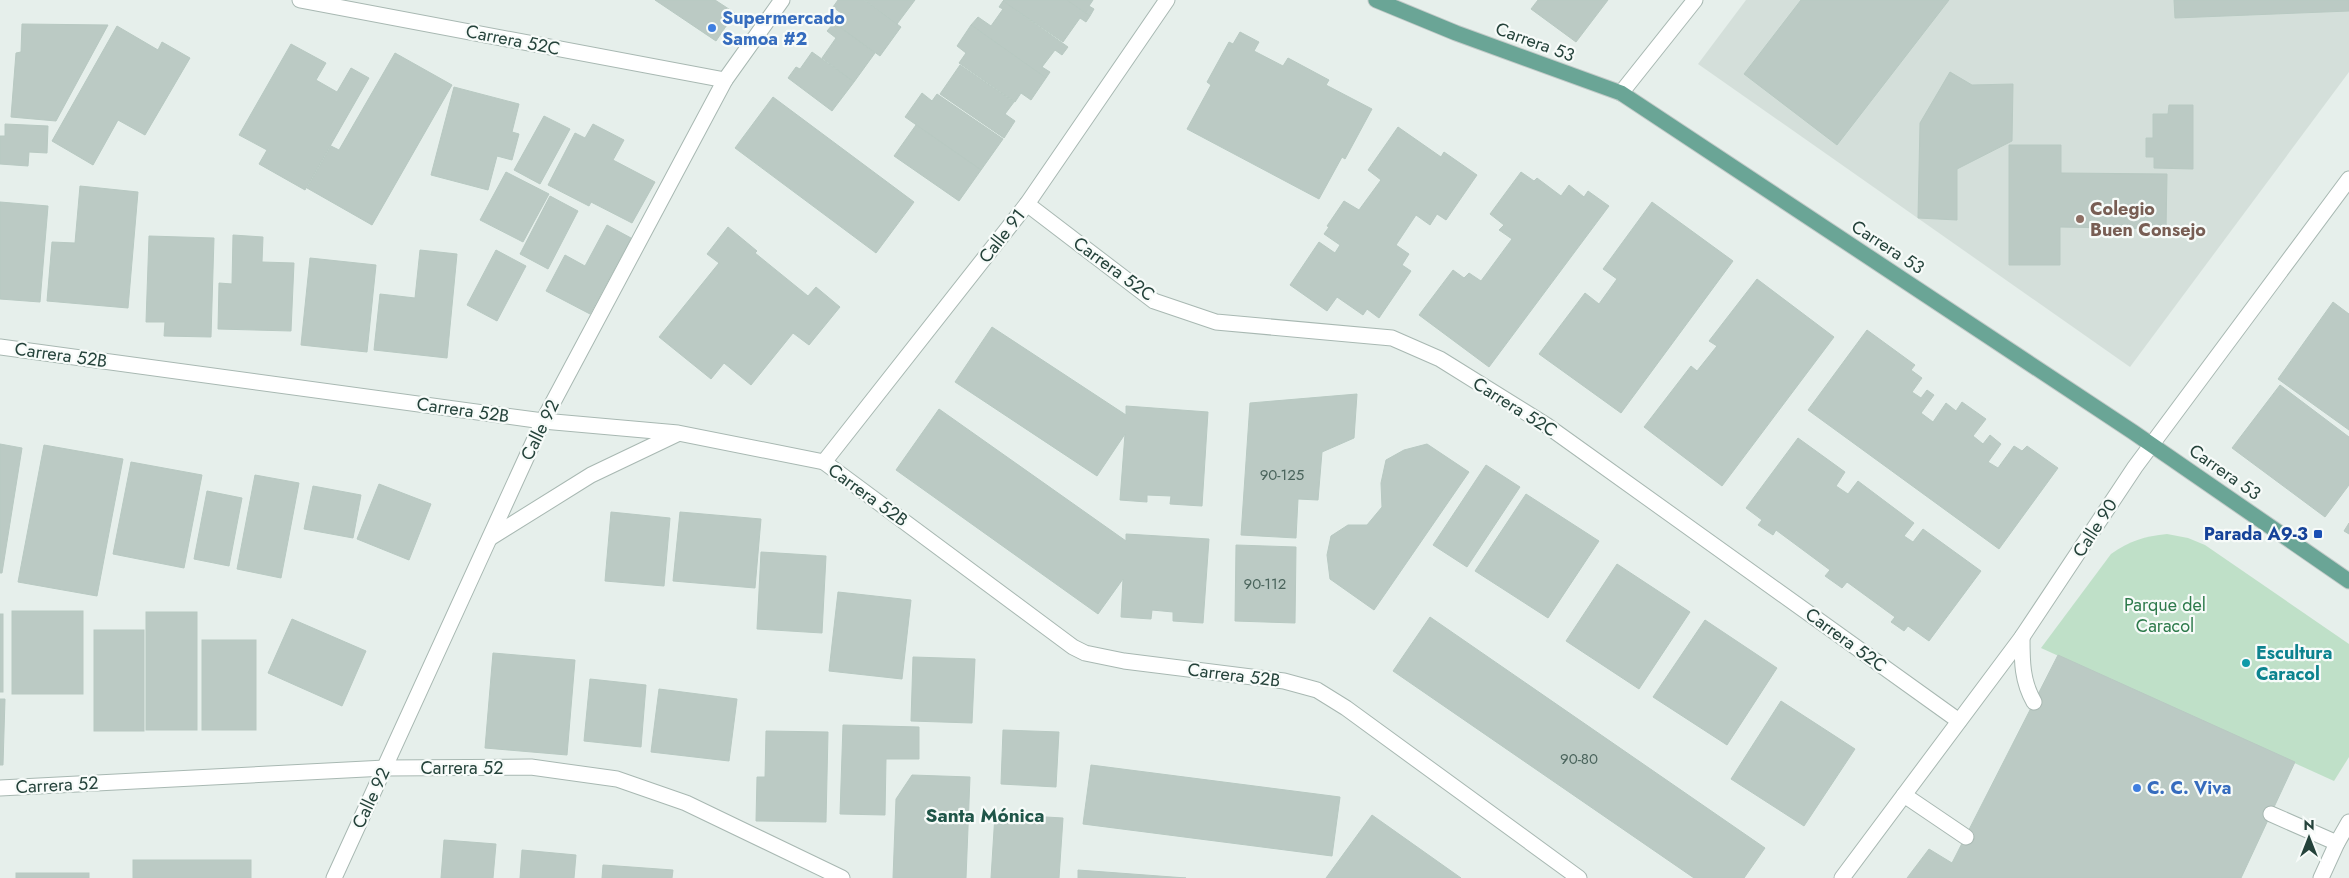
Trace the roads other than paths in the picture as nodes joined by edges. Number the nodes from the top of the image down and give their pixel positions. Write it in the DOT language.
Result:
graph roads {
  1 [pos="300,0"];
  2 [pos="782,0"];
  3 [pos="1167,0"];
  4 [pos="1376,0"];
  5 [pos="1694,0"];
  6 [pos="725,80"];
  7 [pos="1621,93"];
  8 [pos="2349,179"];
  9 [pos="1026,204"];
  10 [pos="0,347"];
  11 [pos="543,421"];
  12 [pos="678,433"];
  13 [pos="2152,444"];
  14 [pos="824,462"];
  15 [pos="490,538"];
  16 [pos="2349,581"];
  17 [pos="2022,638"];
  18 [pos="2034,702"];
  19 [pos="1959,721"];
  20 [pos="384,768"];
  21 [pos="0,788"];
  22 [pos="1904,794"];
  23 [pos="2271,814"];
  24 [pos="2349,822"];
  25 [pos="1966,837"];
  26 [pos="2336,843"];
  27 [pos="334,878"];
  28 [pos="842,878"];
  29 [pos="1579,878"];
  30 [pos="1842,878"];
  31 [pos="2321,878"];
  1 -- 6 [label="street, Carrera 52C"];
  2 -- 6 [label="street, Calle 92"];
  3 -- 9 [label="street, Calle 91"];
  4 -- 7 [label="main road, Carrera 53"];
  5 -- 7 [label="street"];
  6 -- 11 [label="street, Calle 92"];
  7 -- 13 [label="main road, Carrera 53"];
  8 -- 13 [label="street, Calle 90"];
  9 -- 14 [label="street, Calle 91"];
  9 -- 19 [label="street, Carrera 52C"];
  10 -- 11 [label="street, Carrera 52B"];
  11 -- 12 [label="street, Carrera 52B"];
  11 -- 15 [label="street, Calle 92"];
  12 -- 14 [label="street, Carrera 52B"];
  12 -- 15 [label="street"];
  13 -- 16 [label="main road, Carrera 53"];
  13 -- 17 [label="street, Calle 90"];
  14 -- 29 [label="street, Carrera 52B"];
  15 -- 20 [label="street, Calle 92"];
  17 -- 18 [label="street"];
  17 -- 19 [label="street, Calle 90"];
  19 -- 22 [label="street, Calle 90"];
  20 -- 21 [label="street, Carrera 52"];
  20 -- 27 [label="street, Calle 92"];
  20 -- 28 [label="street, Carrera 52"];
  22 -- 25 [label="street"];
  22 -- 30 [label="street, Calle 90"];
  23 -- 26 [label="street"];
  24 -- 26 [label="street"];
  26 -- 31 [label="street"];
}
